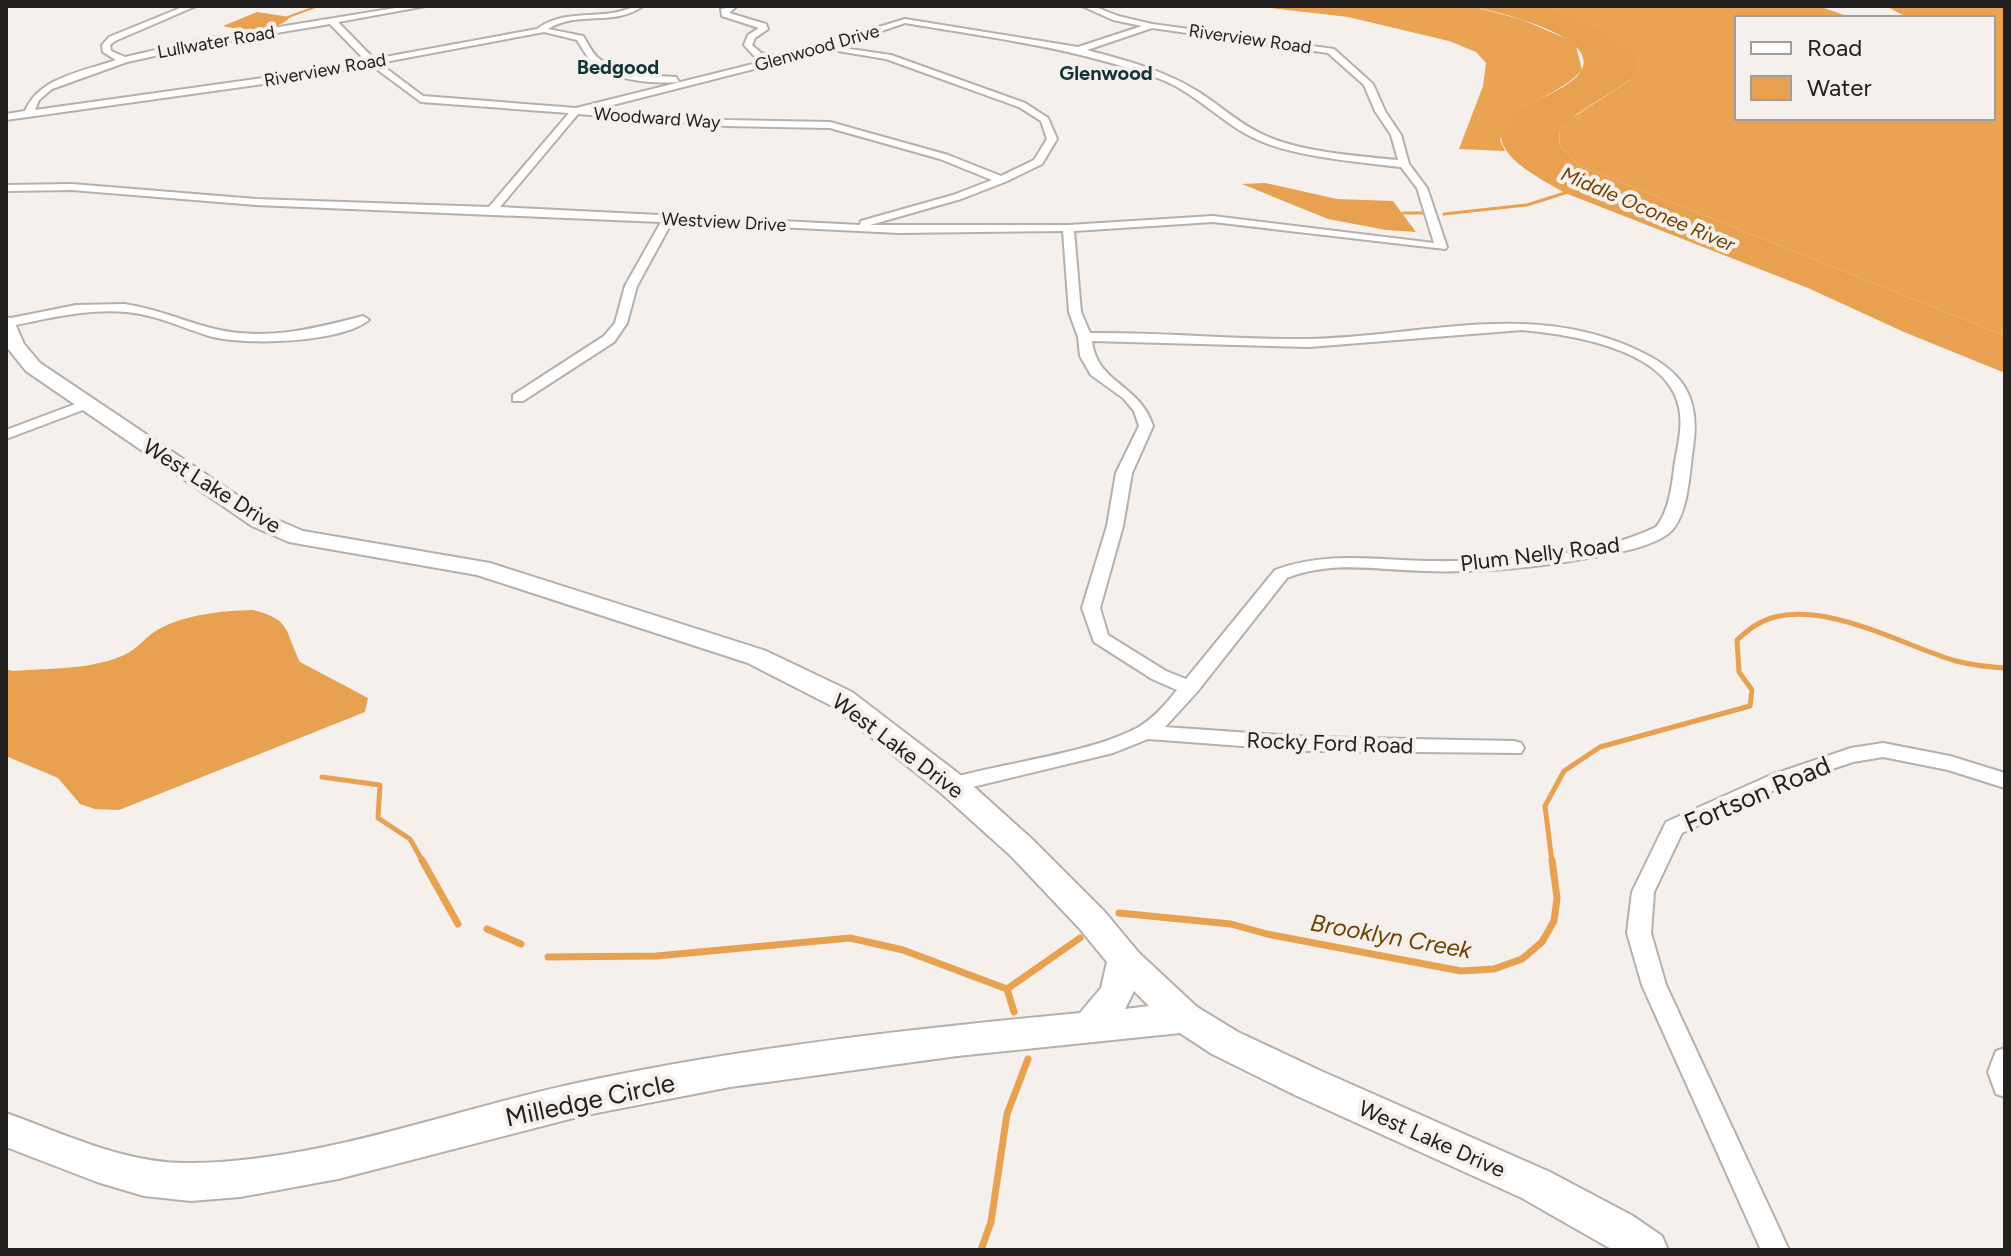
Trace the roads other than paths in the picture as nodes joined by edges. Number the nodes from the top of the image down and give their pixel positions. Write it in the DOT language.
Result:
graph roads {
  1 [pos="192,6"];
  2 [pos="422,6"];
  3 [pos="639,6"];
  4 [pos="733,6"];
  5 [pos="1086,6"];
  6 [pos="395,8"];
  7 [pos="911,10"];
  8 [pos="905,21"];
  9 [pos="333,22"];
  10 [pos="1152,26"];
  11 [pos="540,31"];
  12 [pos="1078,50"];
  13 [pos="814,51"];
  14 [pos="781,59"];
  15 [pos="124,60"];
  16 [pos="372,62"];
  17 [pos="696,82"];
  18 [pos="576,111"];
  19 [pos="29,114"];
  20 [pos="6,117"];
  21 [pos="1404,164"];
  22 [pos="1001,180"];
  23 [pos="6,188"];
  24 [pos="492,210"];
  25 [pos="668,220"];
  26 [pos="847,228"];
  27 [pos="1068,228"];
  28 [pos="1441,247"];
  29 [pos="363,320"];
  30 [pos="6,323"];
  31 [pos="1085,337"];
  32 [pos="518,398"];
  33 [pos="86,404"];
  34 [pos="6,435"];
  35 [pos="1190,688"];
  36 [pos="1146,732"];
  37 [pos="1514,748"];
  38 [pos="2005,781"];
  39 [pos="952,785"];
  40 [pos="1124,959"];
  41 [pos="1185,1018"];
  42 [pos="1088,1028"];
  43 [pos="2005,1059"];
  44 [pos="2005,1086"];
  45 [pos="6,1130"];
  46 [pos="1648,1250"];
  47 [pos="1775,1250"];
  1 -- 15 [label="street"];
  2 -- 6 [label="street, Lullwater Road"];
  3 -- 11 [label="street, Riverview Road"];
  4 -- 14 [label="street"];
  5 -- 10 [label="street, Riverview Road"];
  6 -- 9 [label="street, Lullwater Road"];
  7 -- 8 [label="street"];
  8 -- 12 [label="street, Glenwood Drive"];
  8 -- 13 [label="street, Glenwood Drive"];
  9 -- 15 [label="street, Lullwater Road"];
  9 -- 16 [label="street, Woodward Way"];
  10 -- 12 [label="street"];
  10 -- 21 [label="street, Riverview Road"];
  11 -- 16 [label="street, Riverview Road"];
  11 -- 17 [label="street"];
  12 -- 21 [label="street, Glenwood Drive"];
  13 -- 14 [label="street, Glenwood Drive"];
  13 -- 22 [label="street"];
  14 -- 17 [label="street, Glenwood Drive"];
  15 -- 19 [label="street, Lullwater Road"];
  16 -- 18 [label="street, Woodward Way"];
  16 -- 19 [label="street, Riverview Road"];
  17 -- 18 [label="street, Glenwood Drive"];
  18 -- 22 [label="street, Woodward Way"];
  18 -- 24 [label="street"];
  19 -- 20 [label="street, Riverview Road"];
  21 -- 28 [label="street, Riverview Road"];
  22 -- 26 [label="street"];
  23 -- 24 [label="street, Westview Drive"];
  24 -- 25 [label="street, Westview Drive"];
  25 -- 26 [label="street, Westview Drive"];
  25 -- 32 [label="street"];
  26 -- 27 [label="street, Westview Drive"];
  27 -- 28 [label="street, Westview Drive"];
  27 -- 31 [label="street"];
  29 -- 30 [label="street"];
  30 -- 33 [label="main road, West Lake Drive"];
  31 -- 35 [label="street"];
  31 -- 35 [label="street, Plum Nelly Road"];
  33 -- 34 [label="street"];
  33 -- 39 [label="main road, West Lake Drive"];
  35 -- 36 [label="street, Plum Nelly Road"];
  36 -- 37 [label="street, Rocky Ford Road"];
  36 -- 39 [label="street, Plum Nelly Road"];
  38 -- 47 [label="street, Fortson Road"];
  39 -- 40 [label="main road, West Lake Drive"];
  40 -- 41 [label="main road, West Lake Drive"];
  40 -- 42 [label="main road"];
  41 -- 42 [label="main road, Milledge Circle"];
  41 -- 46 [label="main road, West Lake Drive"];
  42 -- 45 [label="main road, Milledge Circle"];
  43 -- 44 [label="street"];
}
